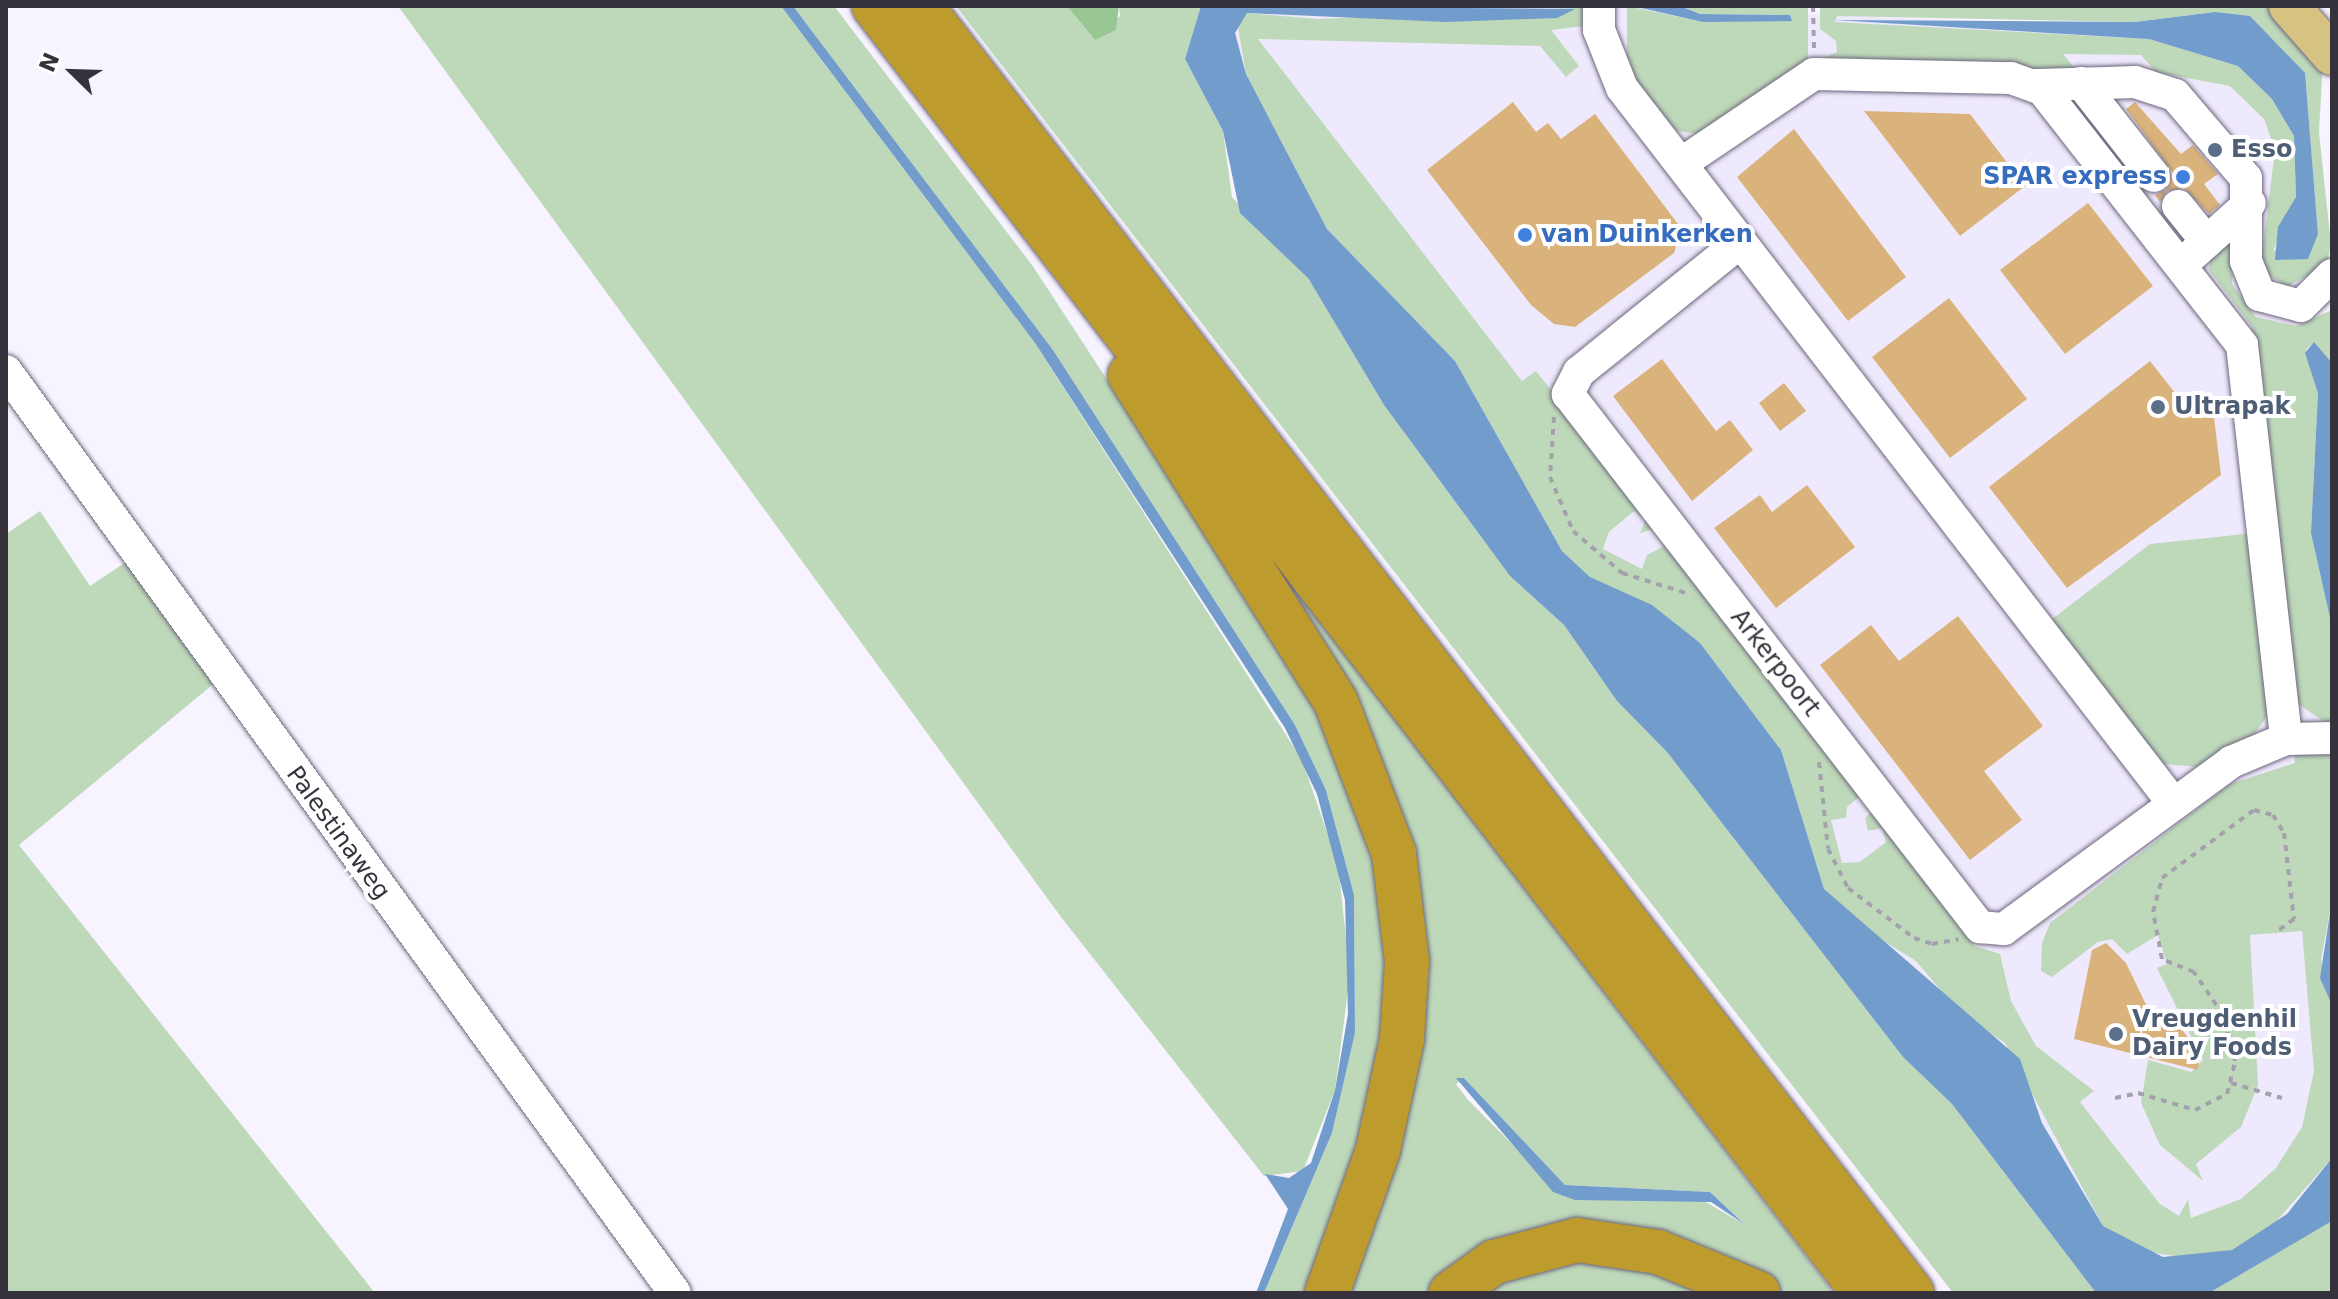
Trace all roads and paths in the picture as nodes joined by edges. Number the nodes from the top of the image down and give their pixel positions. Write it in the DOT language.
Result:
graph roads {
  1 [pos="874,6"];
  2 [pos="921,6"];
  3 [pos="1599,6"];
  4 [pos="1620,6"];
  5 [pos="1813,6"];
  6 [pos="2289,6"];
  7 [pos="2310,6"];
  8 [pos="2330,40"];
  9 [pos="1611,55"];
  10 [pos="1814,74"];
  11 [pos="2081,83"];
  12 [pos="2036,85"];
  13 [pos="1682,163"];
  14 [pos="2154,176"];
  15 [pos="2250,203"];
  16 [pos="2178,206"];
  17 [pos="2207,242"];
  18 [pos="1739,243"];
  19 [pos="2182,264"];
  20 [pos="2332,275"];
  21 [pos="1085,276"];
  22 [pos="6,371"];
  23 [pos="1568,394"];
  24 [pos="1699,602"];
  25 [pos="2332,738"];
  26 [pos="2286,739"];
  27 [pos="1814,750"];
  28 [pos="2173,803"];
  29 [pos="1980,927"];
  30 [pos="2275,933"];
  31 [pos="2231,1083"];
  32 [pos="2115,1098"];
  33 [pos="2282,1098"];
  34 [pos="675,1293"];
  35 [pos="1327,1293"];
  36 [pos="1451,1293"];
  37 [pos="1758,1293"];
  38 [pos="1864,1293"];
  39 [pos="1912,1293"];
  1 -- 21 [label="highway"];
  2 -- 39 [label="highway"];
  3 -- 9 [label="street"];
  4 -- 9 [label="street"];
  5 -- 10 [label="path"];
  6 -- 8 [label="main road"];
  7 -- 8 [label="main road"];
  9 -- 13 [label="street"];
  10 -- 12 [label="street"];
  10 -- 13 [label="street"];
  11 -- 12 [label="street"];
  11 -- 14 [label="street"];
  11 -- 15 [label="street"];
  12 -- 19 [label="street"];
  13 -- 18 [label="street"];
  15 -- 17 [label="street"];
  15 -- 20 [label="street"];
  16 -- 17 [label="street"];
  17 -- 19 [label="street"];
  18 -- 23 [label="street"];
  18 -- 28 [label="street"];
  19 -- 26 [label="street"];
  21 -- 35 [label="highway"];
  21 -- 38 [label="highway"];
  22 -- 34 [label="street, Palestinaweg"];
  23 -- 24 [label="path"];
  23 -- 29 [label="street, Arkerpoort"];
  25 -- 26 [label="street"];
  26 -- 28 [label="street"];
  27 -- 29 [label="path"];
  28 -- 29 [label="street"];
  30 -- 31 [label="path"];
  31 -- 32 [label="path"];
  31 -- 33 [label="path"];
  36 -- 37 [label="highway"];
}
